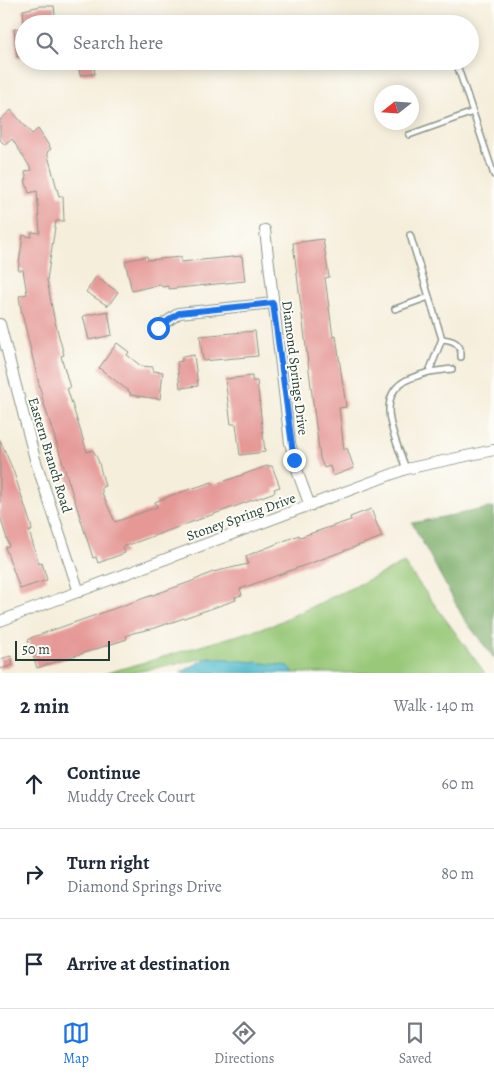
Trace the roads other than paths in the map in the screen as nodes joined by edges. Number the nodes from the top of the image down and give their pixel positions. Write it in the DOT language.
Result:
graph roads {
  1 [pos="459,70"];
  2 [pos="473,112"];
  3 [pos="409,134"];
  4 [pos="494,174"];
  5 [pos="265,230"];
  6 [pos="410,235"];
  7 [pos="429,297"];
  8 [pos="273,303"];
  9 [pos="395,309"];
  10 [pos="0,324"];
  11 [pos="158,328"];
  12 [pos="442,339"];
  13 [pos="461,357"];
  14 [pos="452,369"];
  15 [pos="429,372"];
  16 [pos="494,450"];
  17 [pos="406,469"];
  18 [pos="310,506"];
  19 [pos="80,592"];
  20 [pos="0,621"];
  1 -- 2 [label="lane"];
  2 -- 3 [label="lane"];
  2 -- 4 [label="lane"];
  5 -- 8 [label="street, Diamond Springs Drive"];
  6 -- 7 [label="lane"];
  7 -- 9 [label="lane"];
  7 -- 12 [label="lane"];
  8 -- 11 [label="street"];
  8 -- 18 [label="street, Diamond Springs Drive"];
  10 -- 19 [label="street, Eastern Branch Road"];
  12 -- 13 [label="lane"];
  12 -- 15 [label="lane"];
  14 -- 15 [label="lane"];
  15 -- 17 [label="lane"];
  16 -- 17 [label="street, Stoney Spring Drive"];
  17 -- 18 [label="street, Stoney Spring Drive"];
  18 -- 19 [label="street, Stoney Spring Drive"];
  19 -- 20 [label="street, Stoney Spring Drive"];
}
